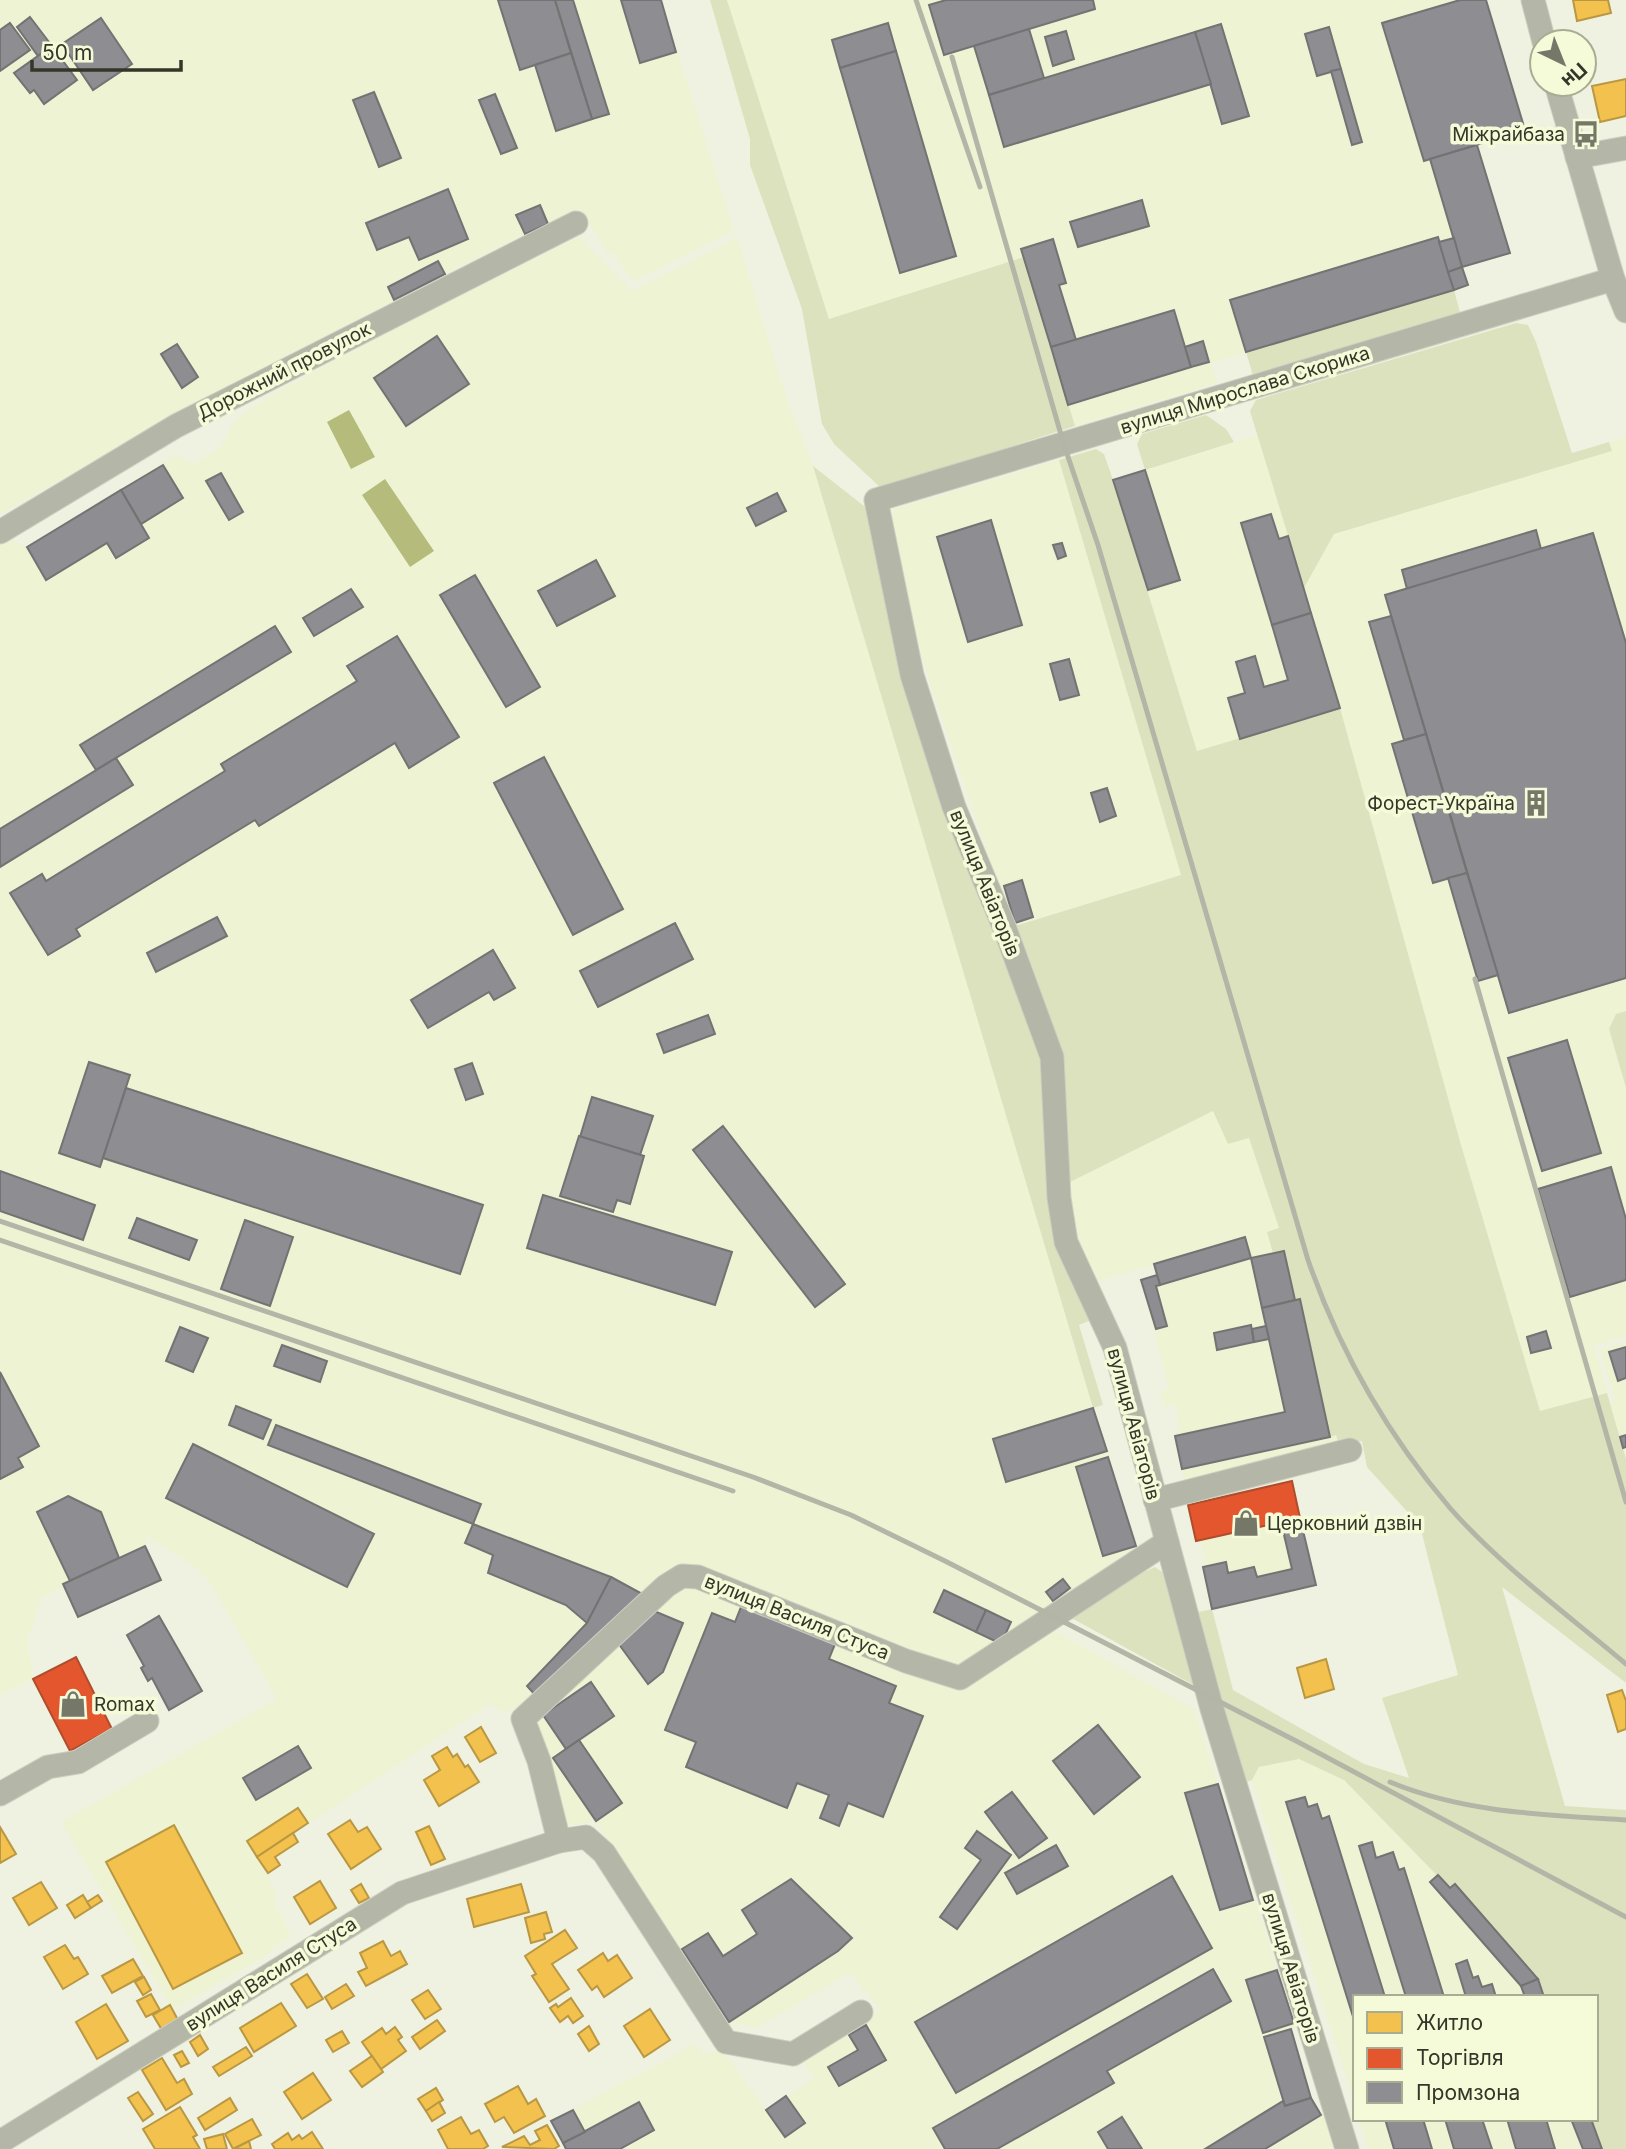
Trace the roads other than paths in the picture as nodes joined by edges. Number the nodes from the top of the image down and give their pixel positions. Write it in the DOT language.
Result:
graph roads {
  1 [pos="1533,0"];
  2 [pos="1541,28"];
  3 [pos="1560,98"];
  4 [pos="1626,148"];
  5 [pos="1577,157"];
  6 [pos="576,223"];
  7 [pos="1613,279"];
  8 [pos="1626,311"];
  9 [pos="876,500"];
  10 [pos="0,532"];
  11 [pos="1350,1450"];
  12 [pos="1155,1500"];
  13 [pos="1167,1542"];
  14 [pos="147,1721"];
  15 [pos="0,1794"];
  16 [pos="559,1841"];
  17 [pos="861,2012"];
  18 [pos="0,2142"];
  19 [pos="1347,2149"];
  1 -- 2 [label="street"];
  3 -- 5 [label="street"];
  4 -- 5 [label="street"];
  5 -- 7 [label="street"];
  6 -- 10 [label="street, Дорожний провулок"];
  7 -- 8 [label="street"];
  7 -- 9 [label="street, вулиця Мирослава Скорика"];
  9 -- 12 [label="street, вулиця Авіаторів"];
  11 -- 12 [label="street"];
  12 -- 13 [label="street, вулиця Авіаторів"];
  13 -- 16 [label="street, вулиця Василя Стуса"];
  13 -- 19 [label="street, вулиця Авіаторів"];
  14 -- 15 [label="street"];
  16 -- 17 [label="street, вулиця Василя Стуса"];
  16 -- 18 [label="street, вулиця Василя Стуса"];
}
